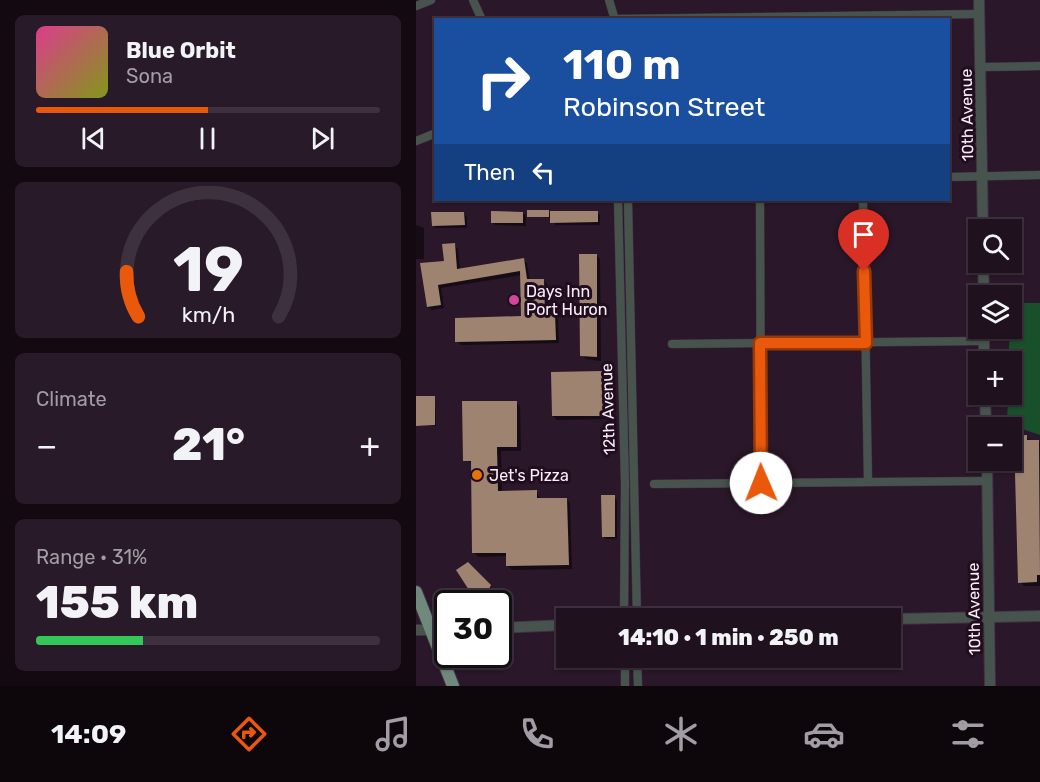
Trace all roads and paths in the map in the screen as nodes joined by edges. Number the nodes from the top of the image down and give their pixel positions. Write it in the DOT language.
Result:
graph roads {
  1 [pos="431,0"];
  2 [pos="473,0"];
  3 [pos="609,0"];
  4 [pos="980,0"];
  5 [pos="416,6"];
  6 [pos="980,14"];
  7 [pos="481,18"];
  8 [pos="615,18"];
  9 [pos="742,18"];
  10 [pos="861,18"];
  11 [pos="1040,66"];
  12 [pos="981,67"];
  13 [pos="434,134"];
  14 [pos="416,141"];
  15 [pos="1040,176"];
  16 [pos="950,177"];
  17 [pos="983,177"];
  18 [pos="618,201"];
  19 [pos="628,201"];
  20 [pos="760,201"];
  21 [pos="863,201"];
  22 [pos="983,219"];
  23 [pos="984,341"];
  24 [pos="760,343"];
  25 [pos="866,343"];
  26 [pos="672,344"];
  27 [pos="984,351"];
  28 [pos="988,471"];
  29 [pos="988,481"];
  30 [pos="868,482"];
  31 [pos="761,483"];
  32 [pos="654,484"];
  33 [pos="416,592"];
  34 [pos="624,608"];
  35 [pos="636,608"];
  36 [pos="1040,616"];
  37 [pos="989,618"];
  38 [pos="901,619"];
  39 [pos="556,625"];
  40 [pos="512,627"];
  41 [pos="416,630"];
  42 [pos="431,631"];
  43 [pos="434,631"];
  44 [pos="625,668"];
  45 [pos="637,668"];
  46 [pos="453,686"];
  47 [pos="625,686"];
  48 [pos="638,686"];
  49 [pos="990,686"];
  1 -- 5 [label="street"];
  2 -- 7 [label="street"];
  3 -- 8 [label="street"];
  4 -- 6 [label="street, 10th Avenue"];
  6 -- 10 [label="street"];
  6 -- 12 [label="street, 10th Avenue"];
  9 -- 10 [label="street"];
  11 -- 12 [label="street"];
  12 -- 17 [label="street, 10th Avenue"];
  13 -- 14 [label="street"];
  15 -- 17 [label="street"];
  16 -- 17 [label="street"];
  17 -- 22 [label="street, 10th Avenue"];
  18 -- 34 [label="street, 12th Avenue"];
  19 -- 35 [label="street, 12th Avenue"];
  20 -- 24 [label="street"];
  21 -- 25 [label="street"];
  23 -- 25 [label="street"];
  23 -- 27 [label="street"];
  24 -- 25 [label="street"];
  24 -- 26 [label="street"];
  24 -- 31 [label="street"];
  25 -- 30 [label="street"];
  28 -- 29 [label="street, 10th Avenue"];
  29 -- 30 [label="street"];
  29 -- 37 [label="street, 10th Avenue"];
  30 -- 31 [label="street"];
  31 -- 32 [label="street"];
  33 -- 42 [label="main road"];
  36 -- 37 [label="street"];
  37 -- 38 [label="street"];
  37 -- 49 [label="street, 10th Avenue"];
  39 -- 40 [label="street"];
  41 -- 42 [label="street"];
  42 -- 43 [label="street"];
  42 -- 46 [label="main road"];
  44 -- 47 [label="street"];
  45 -- 48 [label="street"];
}
